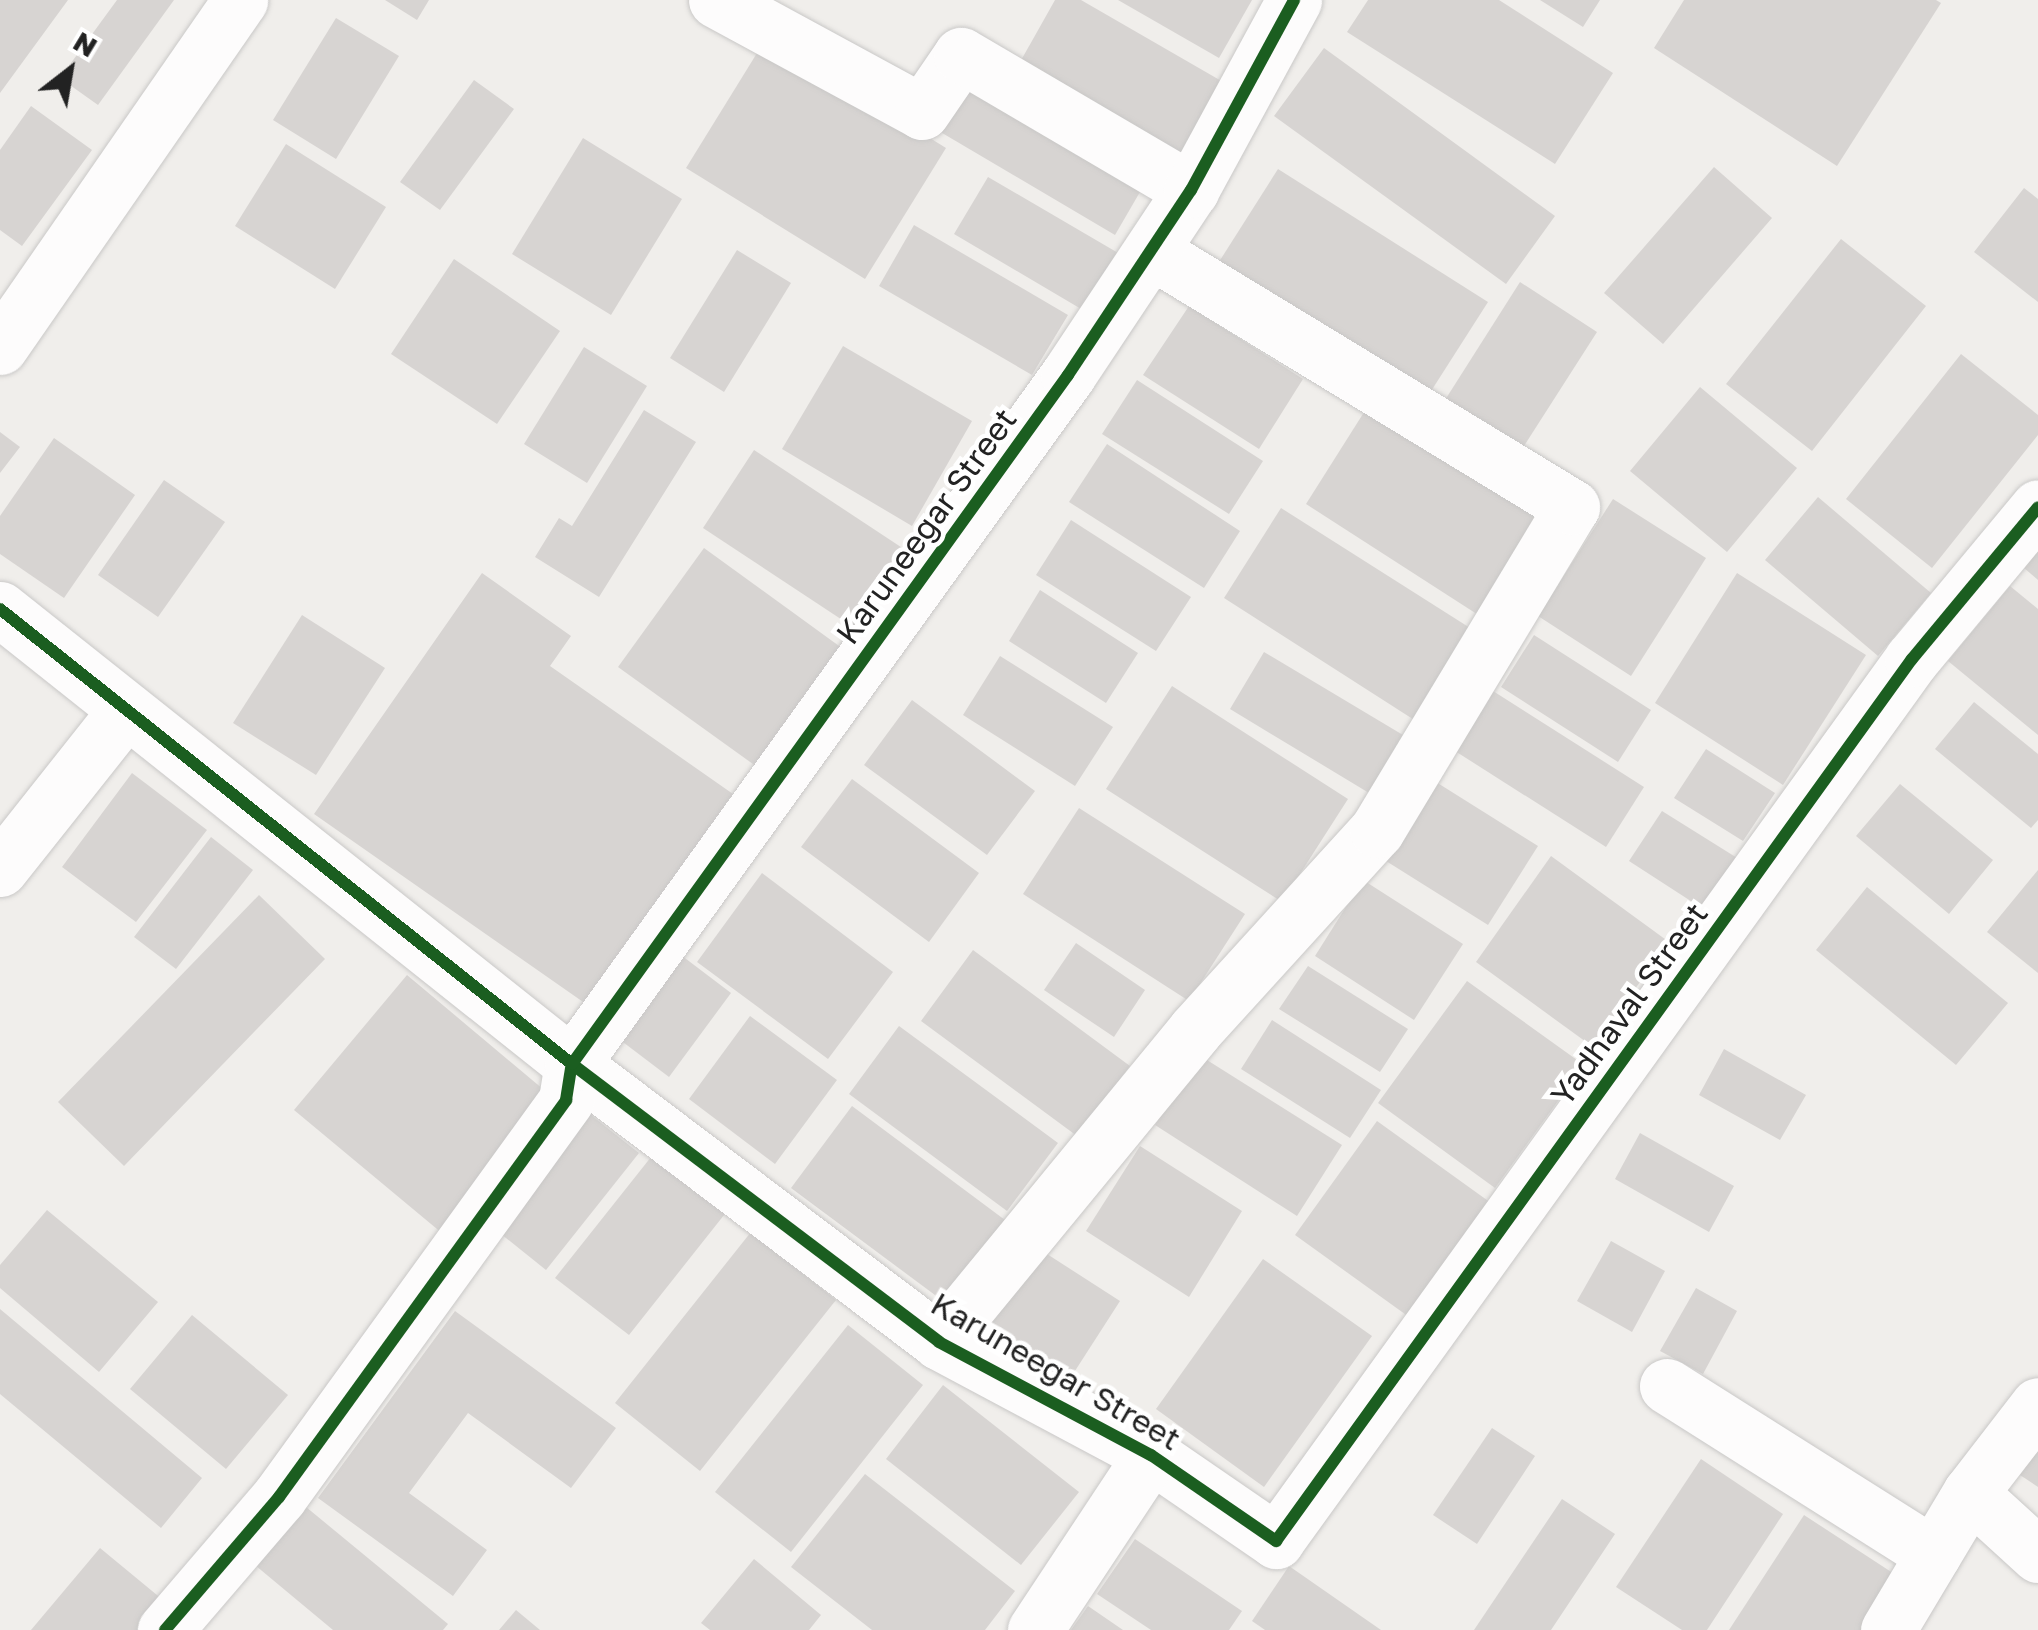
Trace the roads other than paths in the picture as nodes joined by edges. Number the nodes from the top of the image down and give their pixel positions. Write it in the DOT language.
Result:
graph roads {
  1 [pos="240,0"];
  2 [pos="716,0"];
  3 [pos="1294,0"];
  4 [pos="1191,190"];
  5 [pos="1152,252"];
  6 [pos="0,347"];
  7 [pos="2038,507"];
  8 [pos="0,609"];
  9 [pos="126,710"];
  10 [pos="0,870"];
  11 [pos="572,1064"];
  12 [pos="939,1342"];
  13 [pos="1667,1386"];
  14 [pos="2038,1405"];
  15 [pos="1151,1455"];
  16 [pos="1970,1493"];
  17 [pos="1276,1541"];
  18 [pos="1933,1554"];
  19 [pos="2038,1555"];
  20 [pos="165,1630"];
  21 [pos="1035,1630"];
  22 [pos="1888,1630"];
  1 -- 6 [label="street"];
  2 -- 4 [label="street"];
  3 -- 4 [label="street, Karuneegar Street"];
  4 -- 5 [label="street, Karuneegar Street"];
  5 -- 11 [label="street, Karuneegar Street"];
  5 -- 12 [label="street"];
  7 -- 17 [label="street, Yadhaval Street"];
  8 -- 9 [label="street"];
  9 -- 10 [label="street"];
  9 -- 11 [label="street"];
  11 -- 12 [label="street, Karuneegar Street"];
  11 -- 20 [label="street, Karuneegar Street"];
  12 -- 15 [label="street, Karuneegar Street"];
  13 -- 18 [label="street"];
  14 -- 16 [label="street"];
  15 -- 17 [label="street, Karuneegar Street"];
  15 -- 21 [label="street"];
  16 -- 18 [label="street"];
  16 -- 19 [label="street"];
  18 -- 22 [label="street"];
}
